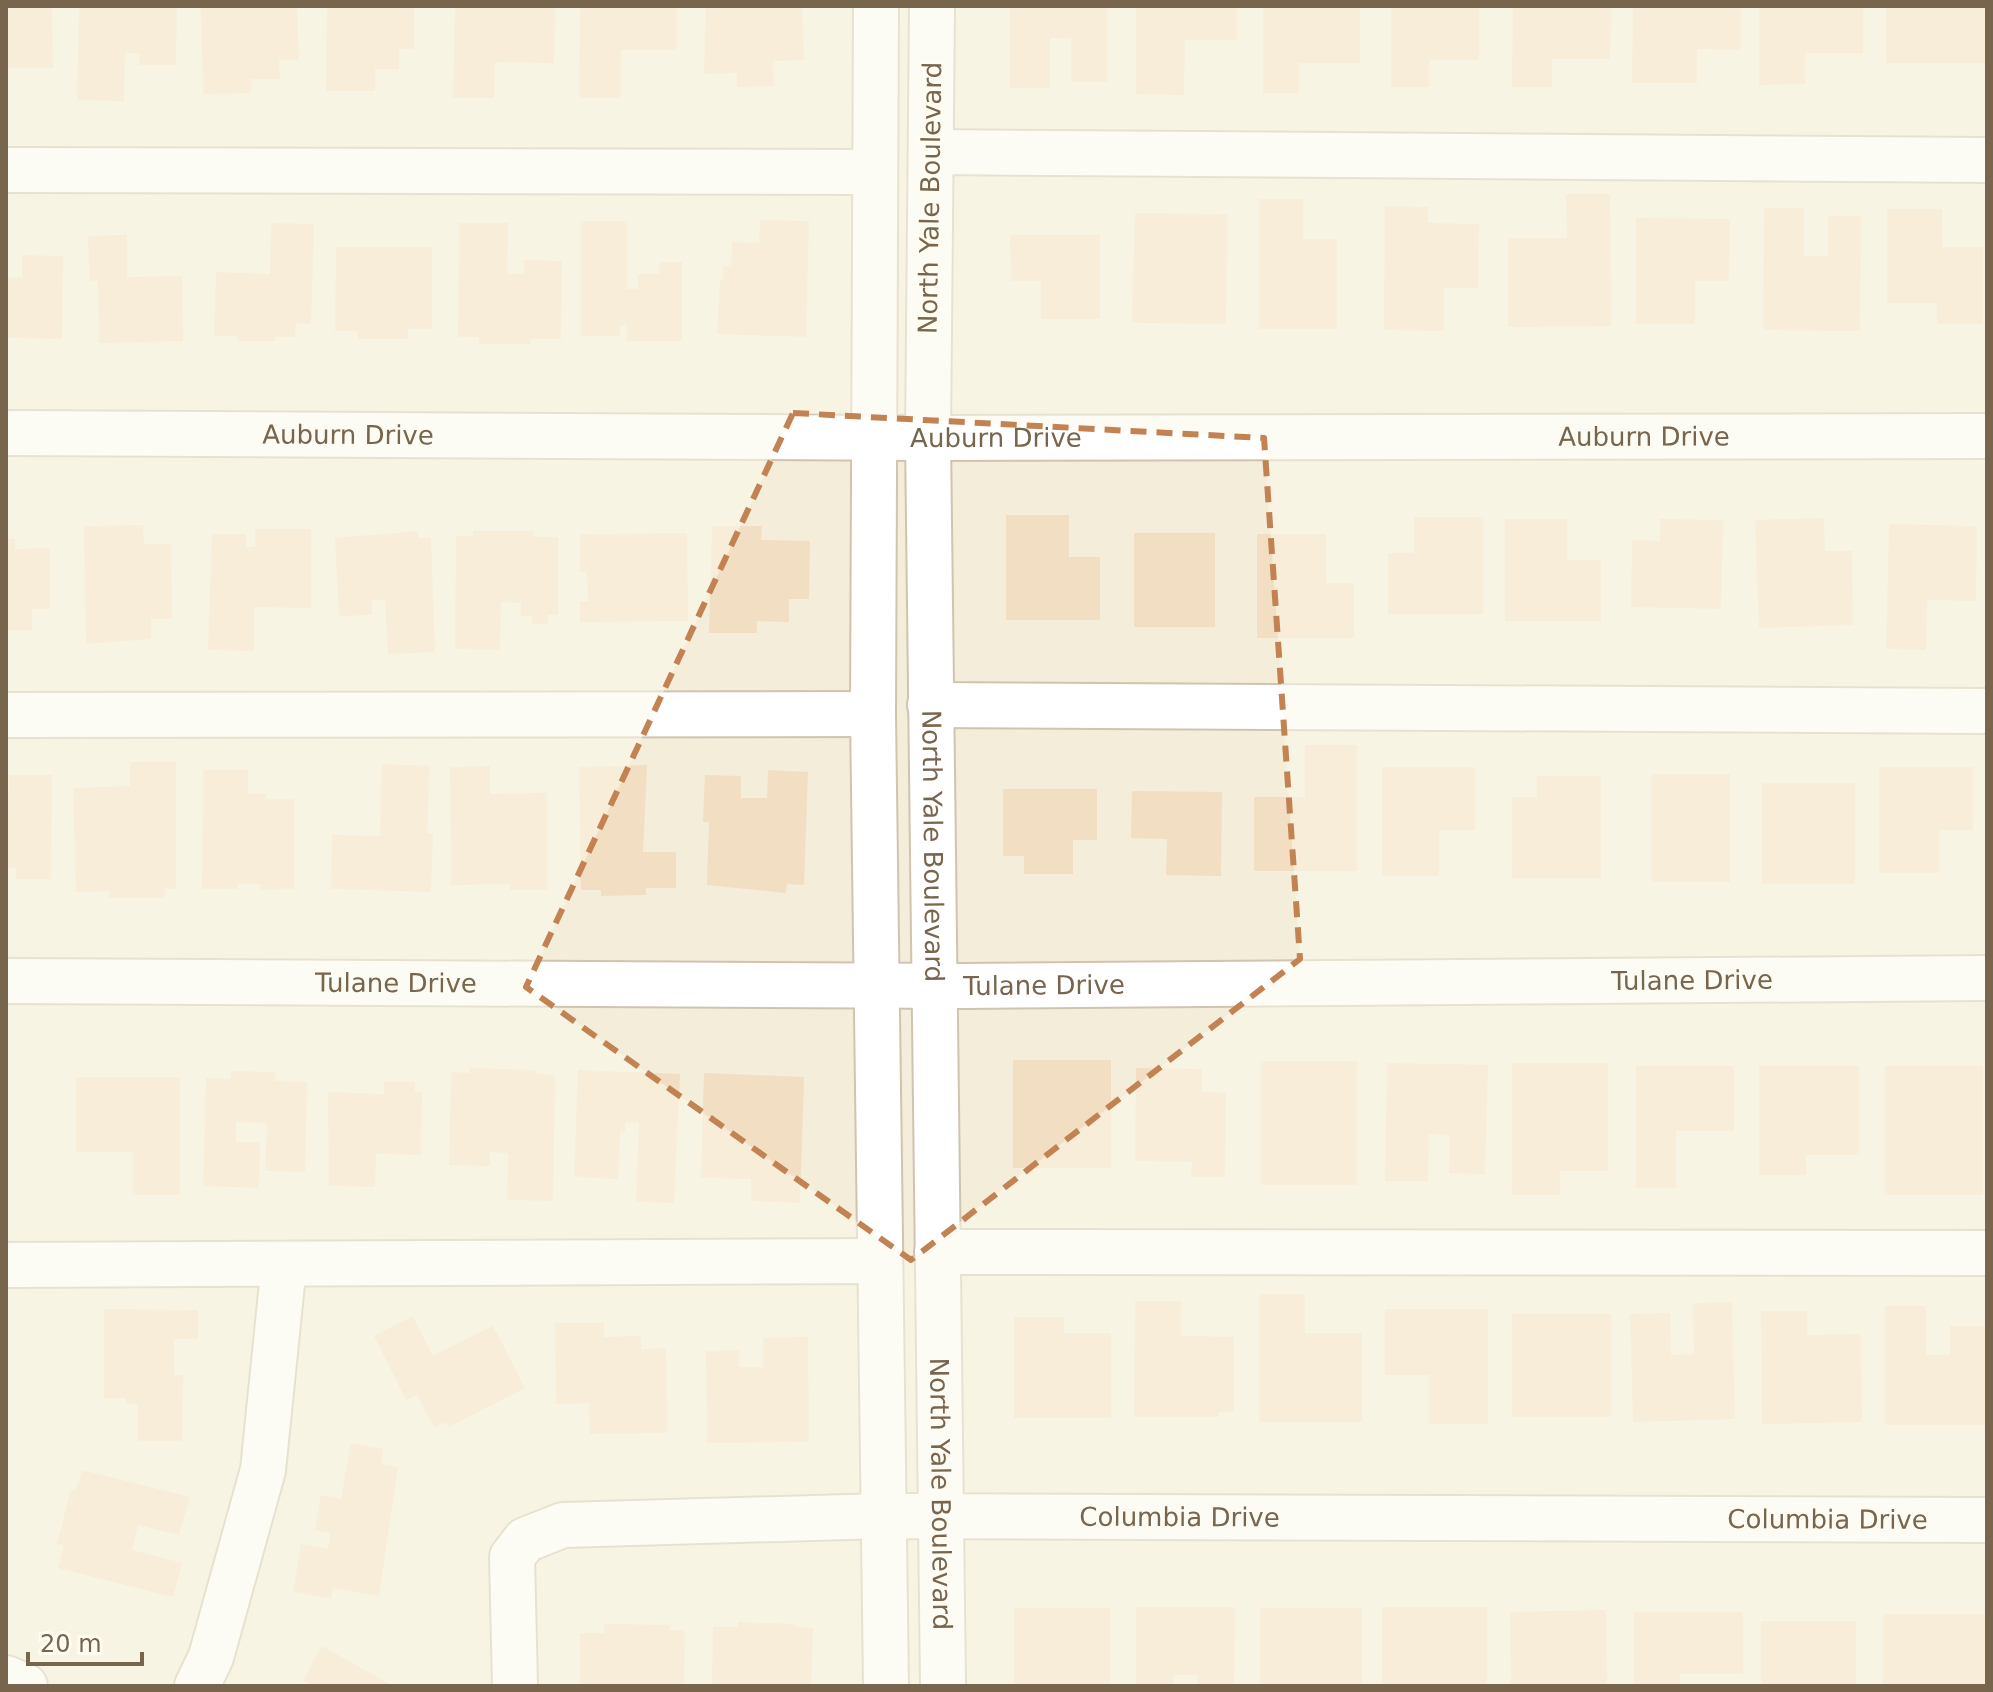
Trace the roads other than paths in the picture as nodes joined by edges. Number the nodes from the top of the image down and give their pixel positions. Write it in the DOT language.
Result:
graph roads {
  1 [pos="876,6"];
  2 [pos="932,6"];
  3 [pos="931,152"];
  4 [pos="1987,160"];
  5 [pos="6,170"];
  6 [pos="875,172"];
  7 [pos="6,433"];
  8 [pos="1987,436"];
  9 [pos="874,437"];
  10 [pos="928,438"];
  11 [pos="930,705"];
  12 [pos="1987,711"];
  13 [pos="873,714"];
  14 [pos="6,715"];
  15 [pos="1987,978"];
  16 [pos="6,981"];
  17 [pos="875,985"];
  18 [pos="933,986"];
  19 [pos="937,1252"];
  20 [pos="1987,1253"];
  21 [pos="880,1261"];
  22 [pos="284,1264"];
  23 [pos="6,1265"];
  24 [pos="883,1516"];
  25 [pos="941,1518"];
  26 [pos="1987,1520"];
  27 [pos="6,1678"];
  28 [pos="25,1686"];
  29 [pos="197,1686"];
  30 [pos="515,1686"];
  31 [pos="886,1686"];
  32 [pos="943,1686"];
  1 -- 6 [label="street, North Yale Boulevard"];
  2 -- 3 [label="street, North Yale Boulevard"];
  3 -- 4 [label="street"];
  3 -- 10 [label="street, North Yale Boulevard"];
  5 -- 6 [label="street"];
  6 -- 9 [label="street, North Yale Boulevard"];
  7 -- 9 [label="street, Auburn Drive"];
  8 -- 10 [label="street, Auburn Drive"];
  9 -- 10 [label="street, Auburn Drive"];
  9 -- 13 [label="street, North Yale Boulevard"];
  10 -- 11 [label="street, North Yale Boulevard"];
  11 -- 12 [label="street"];
  11 -- 18 [label="street, North Yale Boulevard"];
  13 -- 14 [label="street"];
  13 -- 17 [label="street, North Yale Boulevard"];
  15 -- 18 [label="street, Tulane Drive"];
  16 -- 17 [label="street, Tulane Drive"];
  17 -- 18 [label="street, Tulane Drive"];
  17 -- 21 [label="street, North Yale Boulevard"];
  18 -- 19 [label="street, North Yale Boulevard"];
  19 -- 20 [label="street"];
  19 -- 25 [label="street, North Yale Boulevard"];
  21 -- 22 [label="street"];
  21 -- 24 [label="street, North Yale Boulevard"];
  22 -- 23 [label="street"];
  22 -- 29 [label="street"];
  24 -- 25 [label="street, Columbia Drive"];
  24 -- 30 [label="street, Columbia Drive"];
  24 -- 31 [label="street, North Yale Boulevard"];
  25 -- 26 [label="street, Columbia Drive"];
  25 -- 32 [label="street, North Yale Boulevard"];
  27 -- 28 [label="street"];
}
